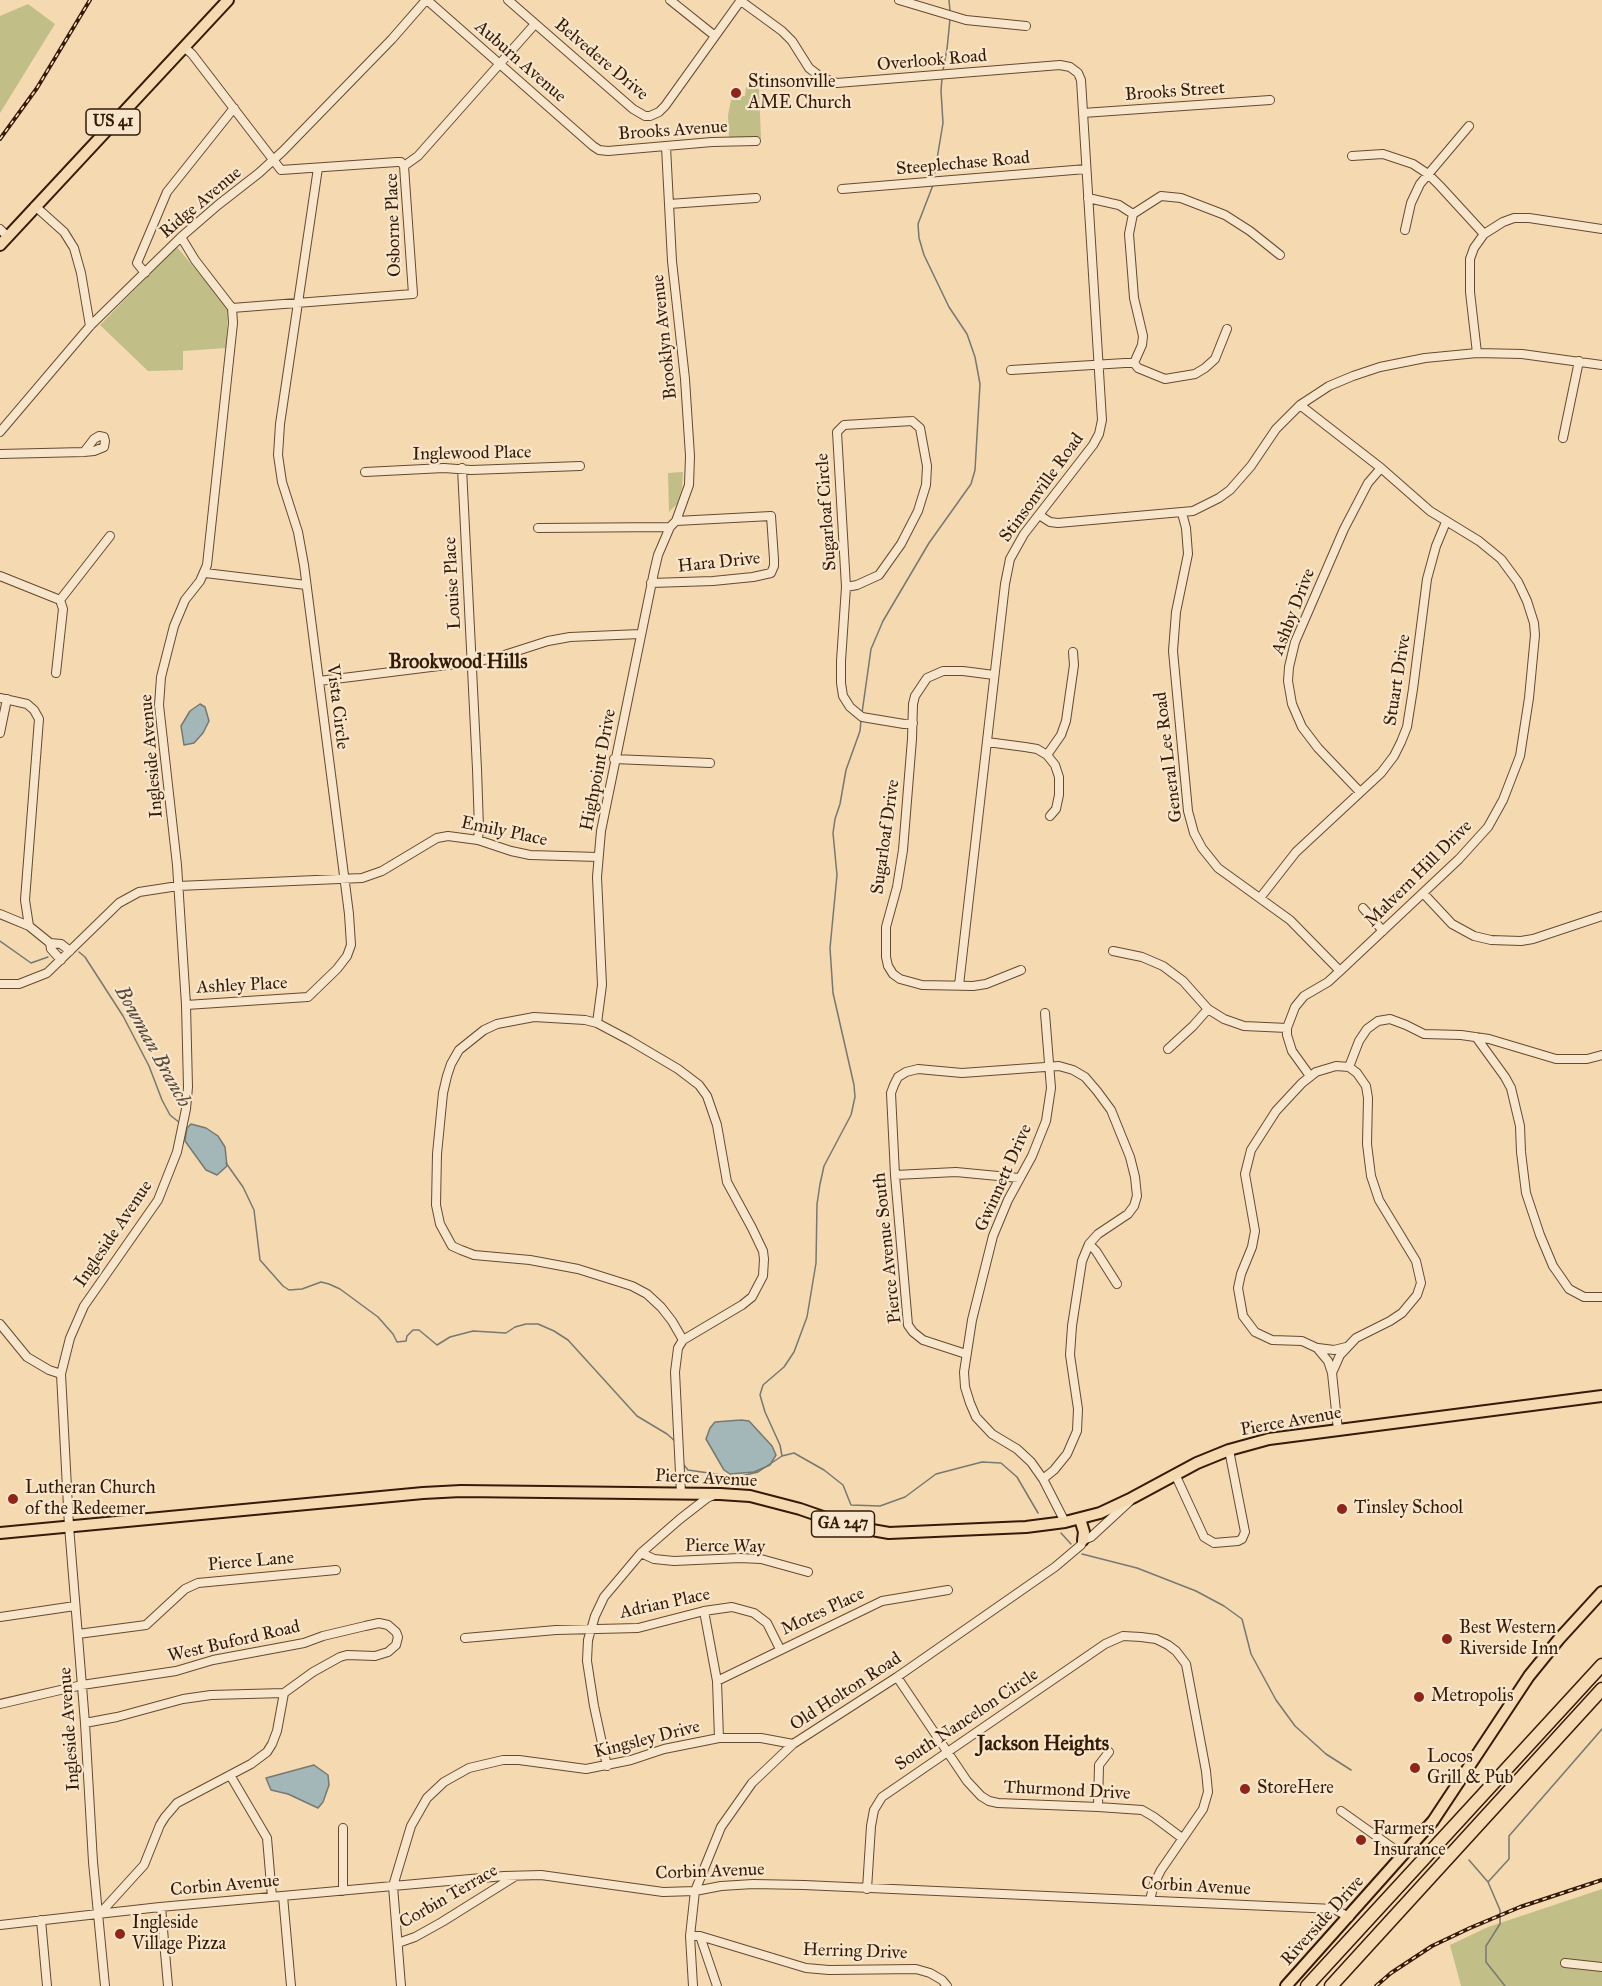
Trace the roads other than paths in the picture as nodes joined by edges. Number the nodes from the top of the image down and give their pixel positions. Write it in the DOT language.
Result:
graph roads {
  1 [pos="228,0"];
  2 [pos="427,0"];
  3 [pos="508,0"];
  4 [pos="670,0"];
  5 [pos="899,0"];
  6 [pos="741,1"];
  7 [pos="535,24"];
  8 [pos="1026,26"];
  9 [pos="715,36"];
  10 [pos="184,47"];
  11 [pos="500,64"];
  12 [pos="1270,100"];
  13 [pos="234,108"];
  14 [pos="1083,114"];
  15 [pos="1469,126"];
  16 [pos="756,141"];
  17 [pos="593,146"];
  18 [pos="666,147"];
  19 [pos="1352,156"];
  20 [pos="274,159"];
  21 [pos="404,166"];
  22 [pos="318,168"];
  23 [pos="1086,169"];
  24 [pos="1428,174"];
  25 [pos="842,189"];
  26 [pos="756,198"];
  27 [pos="1088,198"];
  28 [pos="669,204"];
  29 [pos="35,206"];
  30 [pos="1133,214"];
  31 [pos="1602,229"];
  32 [pos="1405,230"];
  33 [pos="1484,234"];
  34 [pos="3,237"];
  35 [pos="181,237"];
  36 [pos="1280,255"];
  37 [pos="145,273"];
  38 [pos="298,302"];
  39 [pos="232,308"];
  40 [pos="90,326"];
  41 [pos="1227,329"];
  42 [pos="1477,353"];
  43 [pos="1580,361"];
  44 [pos="1098,363"];
  45 [pos="1134,363"];
  46 [pos="1602,365"];
  47 [pos="1011,370"];
  48 [pos="1300,405"];
  49 [pos="0,432"];
  50 [pos="1563,438"];
  51 [pos="84,452"];
  52 [pos="0,454"];
  53 [pos="580,466"];
  54 [pos="462,468"];
  55 [pos="1381,468"];
  56 [pos="365,472"];
  57 [pos="1182,513"];
  58 [pos="1039,515"];
  59 [pos="1446,522"];
  60 [pos="673,524"];
  61 [pos="538,528"];
  62 [pos="110,536"];
  63 [pos="205,573"];
  64 [pos="0,576"];
  65 [pos="651,583"];
  66 [pos="306,585"];
  67 [pos="846,587"];
  68 [pos="60,600"];
  69 [pos="640,634"];
  70 [pos="1073,652"];
  71 [pos="471,662"];
  72 [pos="56,674"];
  73 [pos="994,675"];
  74 [pos="319,681"];
  75 [pos="4,698"];
  76 [pos="913,723"];
  77 [pos="0,733"];
  78 [pos="987,742"];
  79 [pos="1047,755"];
  80 [pos="614,759"];
  81 [pos="710,763"];
  82 [pos="1360,792"];
  83 [pos="1050,816"];
  84 [pos="478,840"];
  85 [pos="598,857"];
  86 [pos="177,865"];
  87 [pos="344,879"];
  88 [pos="196,885"];
  89 [pos="178,886"];
  90 [pos="1423,893"];
  91 [pos="1260,898"];
  92 [pos="1363,908"];
  93 [pos="0,914"];
  94 [pos="1602,916"];
  95 [pos="29,926"];
  96 [pos="1383,931"];
  97 [pos="50,944"];
  98 [pos="70,951"];
  99 [pos="1113,951"];
  100 [pos="61,960"];
  101 [pos="1021,970"];
  102 [pos="1340,971"];
  103 [pos="0,984"];
  104 [pos="959,985"];
  105 [pos="186,1005"];
  106 [pos="1208,1009"];
  107 [pos="1045,1013"];
  108 [pos="597,1023"];
  109 [pos="1287,1028"];
  110 [pos="1476,1037"];
  111 [pos="1168,1049"];
  112 [pos="1602,1055"];
  113 [pos="1050,1067"];
  114 [pos="1349,1067"];
  115 [pos="1310,1076"];
  116 [pos="895,1175"];
  117 [pos="1019,1178"];
  118 [pos="1089,1244"];
  119 [pos="1117,1284"];
  120 [pos="1602,1298"];
  121 [pos="0,1324"];
  122 [pos="683,1340"];
  123 [pos="1346,1347"];
  124 [pos="1317,1348"];
  125 [pos="966,1354"];
  126 [pos="1332,1373"];
  127 [pos="60,1374"];
  128 [pos="1602,1396"];
  129 [pos="1338,1430"];
  130 [pos="1229,1450"];
  131 [pos="1175,1474"];
  132 [pos="1043,1479"];
  133 [pos="681,1493"];
  134 [pos="720,1494"];
  135 [pos="1132,1498"];
  136 [pos="1080,1519"];
  137 [pos="1065,1522"];
  138 [pos="69,1526"];
  139 [pos="0,1533"];
  140 [pos="1083,1540"];
  141 [pos="641,1553"];
  142 [pos="336,1570"];
  143 [pos="808,1572"];
  144 [pos="948,1590"];
  145 [pos="1602,1592"];
  146 [pos="75,1606"];
  147 [pos="704,1611"];
  148 [pos="0,1617"];
  149 [pos="591,1630"];
  150 [pos="78,1634"];
  151 [pos="465,1638"];
  152 [pos="780,1649"];
  153 [pos="1602,1665"];
  154 [pos="897,1677"];
  155 [pos="717,1680"];
  156 [pos="82,1685"];
  157 [pos="1602,1689"];
  158 [pos="284,1693"];
  159 [pos="0,1704"];
  160 [pos="85,1723"];
  161 [pos="718,1738"];
  162 [pos="793,1744"];
  163 [pos="948,1752"];
  164 [pos="1108,1752"];
  165 [pos="607,1766"];
  166 [pos="230,1775"];
  167 [pos="1098,1807"];
  168 [pos="1341,1811"];
  169 [pos="343,1828"];
  170 [pos="1182,1838"];
  171 [pos="1401,1858"];
  172 [pos="514,1877"];
  173 [pos="393,1886"];
  174 [pos="867,1889"];
  175 [pos="343,1891"];
  176 [pos="695,1891"];
  177 [pos="283,1896"];
  178 [pos="272,1897"];
  179 [pos="1150,1900"];
  180 [pos="162,1906"];
  181 [pos="98,1913"];
  182 [pos="1349,1917"];
  183 [pos="41,1920"];
  184 [pos="0,1925"];
  185 [pos="690,1935"];
  186 [pos="700,1936"];
  187 [pos="398,1943"];
  188 [pos="1565,1963"];
  189 [pos="1602,1967"];
  190 [pos="47,1986"];
  191 [pos="105,1986"];
  192 [pos="168,1986"];
  193 [pos="291,1986"];
  194 [pos="401,1986"];
  195 [pos="693,1986"];
  196 [pos="717,1986"];
  197 [pos="947,1986"];
  198 [pos="1286,1986"];
  199 [pos="1307,1986"];
  200 [pos="1331,1986"];
  1 -- 10 [label="main road, US 41"];
  2 -- 11 [label="street, Auburn Avenue"];
  2 -- 20 [label="street, Ridge Avenue"];
  3 -- 7 [label="street, Belvedere Drive"];
  4 -- 9 [label="street"];
  5 -- 8 [label="street"];
  6 -- 9 [label="street"];
  6 -- 14 [label="street, Overlook Road"];
  7 -- 9 [label="street, Belvedere Drive"];
  7 -- 11 [label="street, Osborne Place"];
  10 -- 13 [label="street"];
  10 -- 29 [label="main road, US 41"];
  11 -- 17 [label="street, Auburn Avenue"];
  11 -- 21 [label="street, Osborne Place"];
  12 -- 14 [label="street, Brooks Street"];
  13 -- 20 [label="street"];
  13 -- 37 [label="street"];
  14 -- 23 [label="street, Stinsonville Road"];
  15 -- 24 [label="street"];
  16 -- 18 [label="street, Brooks Avenue"];
  17 -- 18 [label="street, Brooks Avenue"];
  18 -- 28 [label="street, Brooklyn Avenue"];
  19 -- 24 [label="street"];
  20 -- 22 [label="street"];
  20 -- 35 [label="street, Ridge Avenue"];
  21 -- 22 [label="street"];
  21 -- 38 [label="street, Osborne Place"];
  22 -- 38 [label="street, Vista Circle"];
  23 -- 25 [label="street, Steeplechase Road"];
  23 -- 27 [label="street, Stinsonville Road"];
  24 -- 32 [label="street"];
  24 -- 33 [label="street"];
  26 -- 28 [label="street"];
  27 -- 30 [label="street"];
  27 -- 44 [label="street, Stinsonville Road"];
  28 -- 60 [label="street, Brooklyn Avenue"];
  29 -- 34 [label="main road, US 41"];
  29 -- 40 [label="street"];
  30 -- 36 [label="street"];
  30 -- 45 [label="street"];
  31 -- 33 [label="street"];
  33 -- 42 [label="street"];
  35 -- 37 [label="street, Ridge Avenue"];
  35 -- 39 [label="street"];
  37 -- 40 [label="street, Ridge Avenue"];
  38 -- 39 [label="street, Osborne Place"];
  38 -- 66 [label="street, Vista Circle"];
  39 -- 63 [label="street"];
  40 -- 49 [label="street, Ridge Avenue"];
  41 -- 45 [label="street"];
  42 -- 43 [label="street"];
  42 -- 48 [label="street"];
  43 -- 46 [label="street"];
  43 -- 50 [label="street"];
  44 -- 45 [label="street"];
  44 -- 47 [label="street"];
  44 -- 58 [label="street, Stinsonville Road"];
  48 -- 55 [label="street, Malvern Hill Drive"];
  48 -- 57 [label="street"];
  51 -- 52 [label="street"];
  53 -- 54 [label="street, Inglewood Place"];
  54 -- 56 [label="street, Inglewood Place"];
  54 -- 71 [label="street, Louise Place"];
  55 -- 59 [label="street, Malvern Hill Drive"];
  55 -- 82 [label="street, Ashby Drive"];
  57 -- 58 [label="street"];
  57 -- 91 [label="street, General Lee Road"];
  58 -- 73 [label="street, Stinsonville Road"];
  59 -- 82 [label="street, Stuart Drive"];
  59 -- 90 [label="street, Malvern Hill Drive"];
  60 -- 61 [label="street"];
  60 -- 65 [label="street, Highpoint Drive"];
  60 -- 65 [label="street, Hara Drive"];
  62 -- 68 [label="street"];
  63 -- 66 [label="street"];
  63 -- 86 [label="street, Ingleside Avenue"];
  64 -- 68 [label="street"];
  65 -- 69 [label="street, Highpoint Drive"];
  66 -- 74 [label="street, Vista Circle"];
  67 -- 67 [label="street, Sugarloaf Circle"];
  67 -- 76 [label="street, Sugarloaf Circle"];
  68 -- 72 [label="street"];
  69 -- 71 [label="street"];
  69 -- 80 [label="street, Highpoint Drive"];
  70 -- 79 [label="street"];
  71 -- 74 [label="street"];
  71 -- 84 [label="street, Louise Place"];
  73 -- 76 [label="street, Sugarloaf Drive"];
  73 -- 78 [label="street, Stinsonville Road"];
  74 -- 87 [label="street, Vista Circle"];
  75 -- 77 [label="street"];
  75 -- 95 [label="street"];
  76 -- 104 [label="street, Sugarloaf Drive"];
  78 -- 79 [label="street"];
  78 -- 104 [label="street, Stinsonville Road"];
  79 -- 83 [label="street"];
  80 -- 81 [label="street"];
  80 -- 85 [label="street, Highpoint Drive"];
  82 -- 91 [label="street, Stuart Drive"];
  84 -- 85 [label="street, Emily Place"];
  84 -- 87 [label="street, Emily Place"];
  85 -- 108 [label="street, Highpoint Drive"];
  86 -- 88 [label="street"];
  86 -- 89 [label="street, Ingleside Avenue"];
  87 -- 88 [label="street"];
  87 -- 105 [label="street, Ashley Place"];
  88 -- 89 [label="street"];
  89 -- 98 [label="street"];
  89 -- 105 [label="street, Ingleside Avenue"];
  90 -- 94 [label="street"];
  90 -- 96 [label="street, Malvern Hill Drive"];
  91 -- 102 [label="street, General Lee Road"];
  92 -- 96 [label="street"];
  93 -- 95 [label="street"];
  95 -- 97 [label="street"];
  96 -- 102 [label="street, Malvern Hill Drive"];
  97 -- 98 [label="street"];
  97 -- 100 [label="street"];
  98 -- 100 [label="street"];
  99 -- 106 [label="street"];
  100 -- 103 [label="street"];
  101 -- 104 [label="street, Sugarloaf Drive"];
  102 -- 109 [label="street, Malvern Hill Drive"];
  105 -- 127 [label="street, Ingleside Avenue"];
  106 -- 109 [label="street"];
  106 -- 111 [label="street"];
  107 -- 113 [label="street, Gwinnett Drive"];
  108 -- 122 [label="street"];
  108 -- 122 [label="street"];
  109 -- 115 [label="street"];
  110 -- 112 [label="street"];
  110 -- 114 [label="street"];
  110 -- 120 [label="street"];
  113 -- 116 [label="street, Pierce Avenue South"];
  113 -- 117 [label="street, Gwinnett Drive"];
  113 -- 118 [label="street"];
  114 -- 115 [label="street"];
  114 -- 123 [label="street"];
  115 -- 124 [label="street"];
  116 -- 117 [label="street"];
  116 -- 125 [label="street, Pierce Avenue South"];
  117 -- 125 [label="street, Gwinnett Drive"];
  118 -- 119 [label="street"];
  118 -- 132 [label="street"];
  121 -- 127 [label="street"];
  122 -- 133 [label="street"];
  123 -- 124 [label="street"];
  123 -- 126 [label="street"];
  124 -- 126 [label="street"];
  125 -- 132 [label="street"];
  126 -- 129 [label="street"];
  127 -- 138 [label="street, Ingleside Avenue"];
  128 -- 129 [label="main road, Pierce Avenue / GA 247"];
  129 -- 130 [label="main road, Pierce Avenue / GA 247"];
  130 -- 131 [label="main road, Pierce Avenue / GA 247"];
  130 -- 131 [label="street"];
  131 -- 135 [label="main road, Pierce Avenue / GA 247"];
  132 -- 137 [label="street"];
  133 -- 134 [label="main road, Pierce Avenue / GA 247"];
  133 -- 138 [label="main road, Pierce Avenue / GA 247"];
  134 -- 137 [label="main road, Pierce Avenue / GA 247"];
  134 -- 141 [label="street"];
  135 -- 136 [label="main road, Pierce Avenue / GA 247"];
  135 -- 140 [label="street, Old Holton Road"];
  136 -- 137 [label="main road, Pierce Avenue / GA 247"];
  136 -- 140 [label="main road"];
  138 -- 139 [label="main road, Pierce Avenue / GA 247"];
  138 -- 146 [label="street, Ingleside Avenue"];
  140 -- 154 [label="street, Old Holton Road"];
  141 -- 143 [label="street, Pierce Way"];
  141 -- 149 [label="street"];
  142 -- 150 [label="street, Pierce Lane"];
  144 -- 152 [label="street, Motes Place"];
  145 -- 171 [label="main road, Riverside Drive"];
  146 -- 148 [label="street"];
  146 -- 150 [label="street, Ingleside Avenue"];
  147 -- 149 [label="street, Adrian Place"];
  147 -- 152 [label="street, Adrian Place"];
  147 -- 155 [label="street"];
  149 -- 151 [label="street, Adrian Place"];
  149 -- 165 [label="street"];
  150 -- 156 [label="street, Ingleside Avenue"];
  152 -- 155 [label="street, Motes Place"];
  153 -- 199 [label="highway"];
  154 -- 162 [label="street, Old Holton Road"];
  154 -- 163 [label="street, Thurmond Drive"];
  155 -- 161 [label="street"];
  156 -- 158 [label="street, West Buford Road"];
  156 -- 159 [label="street, West Buford Road"];
  156 -- 160 [label="street, Ingleside Avenue"];
  157 -- 200 [label="highway"];
  158 -- 160 [label="street"];
  158 -- 166 [label="street"];
  160 -- 181 [label="street, Ingleside Avenue"];
  161 -- 162 [label="street, Kingsley Drive"];
  161 -- 165 [label="street, Kingsley Drive"];
  162 -- 176 [label="street, Old Holton Road"];
  163 -- 167 [label="street, Thurmond Drive"];
  163 -- 170 [label="street, South Nancelon Circle"];
  163 -- 174 [label="street, South Nancelon Circle"];
  164 -- 167 [label="street"];
  165 -- 173 [label="street, Kingsley Drive"];
  166 -- 178 [label="street"];
  166 -- 181 [label="street"];
  167 -- 170 [label="street, Thurmond Drive"];
  168 -- 171 [label="street"];
  169 -- 175 [label="street"];
  170 -- 179 [label="street"];
  171 -- 182 [label="main road, Riverside Drive"];
  172 -- 173 [label="street, Corbin Avenue"];
  172 -- 176 [label="street, Corbin Avenue"];
  172 -- 187 [label="street, Corbin Terrace"];
  173 -- 175 [label="street, Corbin Avenue"];
  173 -- 187 [label="street, Kingsley Drive"];
  174 -- 176 [label="street, Corbin Avenue"];
  174 -- 179 [label="street, Corbin Avenue"];
  175 -- 177 [label="street, Corbin Avenue"];
  176 -- 185 [label="street, Old Holton Road"];
  177 -- 178 [label="street, Corbin Avenue"];
  177 -- 193 [label="street"];
  178 -- 180 [label="street, Corbin Avenue"];
  179 -- 182 [label="street, Corbin Avenue"];
  180 -- 181 [label="street, Corbin Avenue"];
  180 -- 192 [label="street"];
  181 -- 183 [label="street, Corbin Avenue"];
  181 -- 191 [label="street, Ingleside Avenue"];
  182 -- 198 [label="main road, Riverside Drive"];
  183 -- 184 [label="street, Corbin Avenue"];
  183 -- 190 [label="street"];
  185 -- 186 [label="street, Herring Drive"];
  185 -- 195 [label="street, Old Holton Road"];
  186 -- 196 [label="street"];
  186 -- 197 [label="street, Herring Drive"];
  187 -- 194 [label="street, Kingsley Drive"];
  188 -- 189 [label="street"];
}
